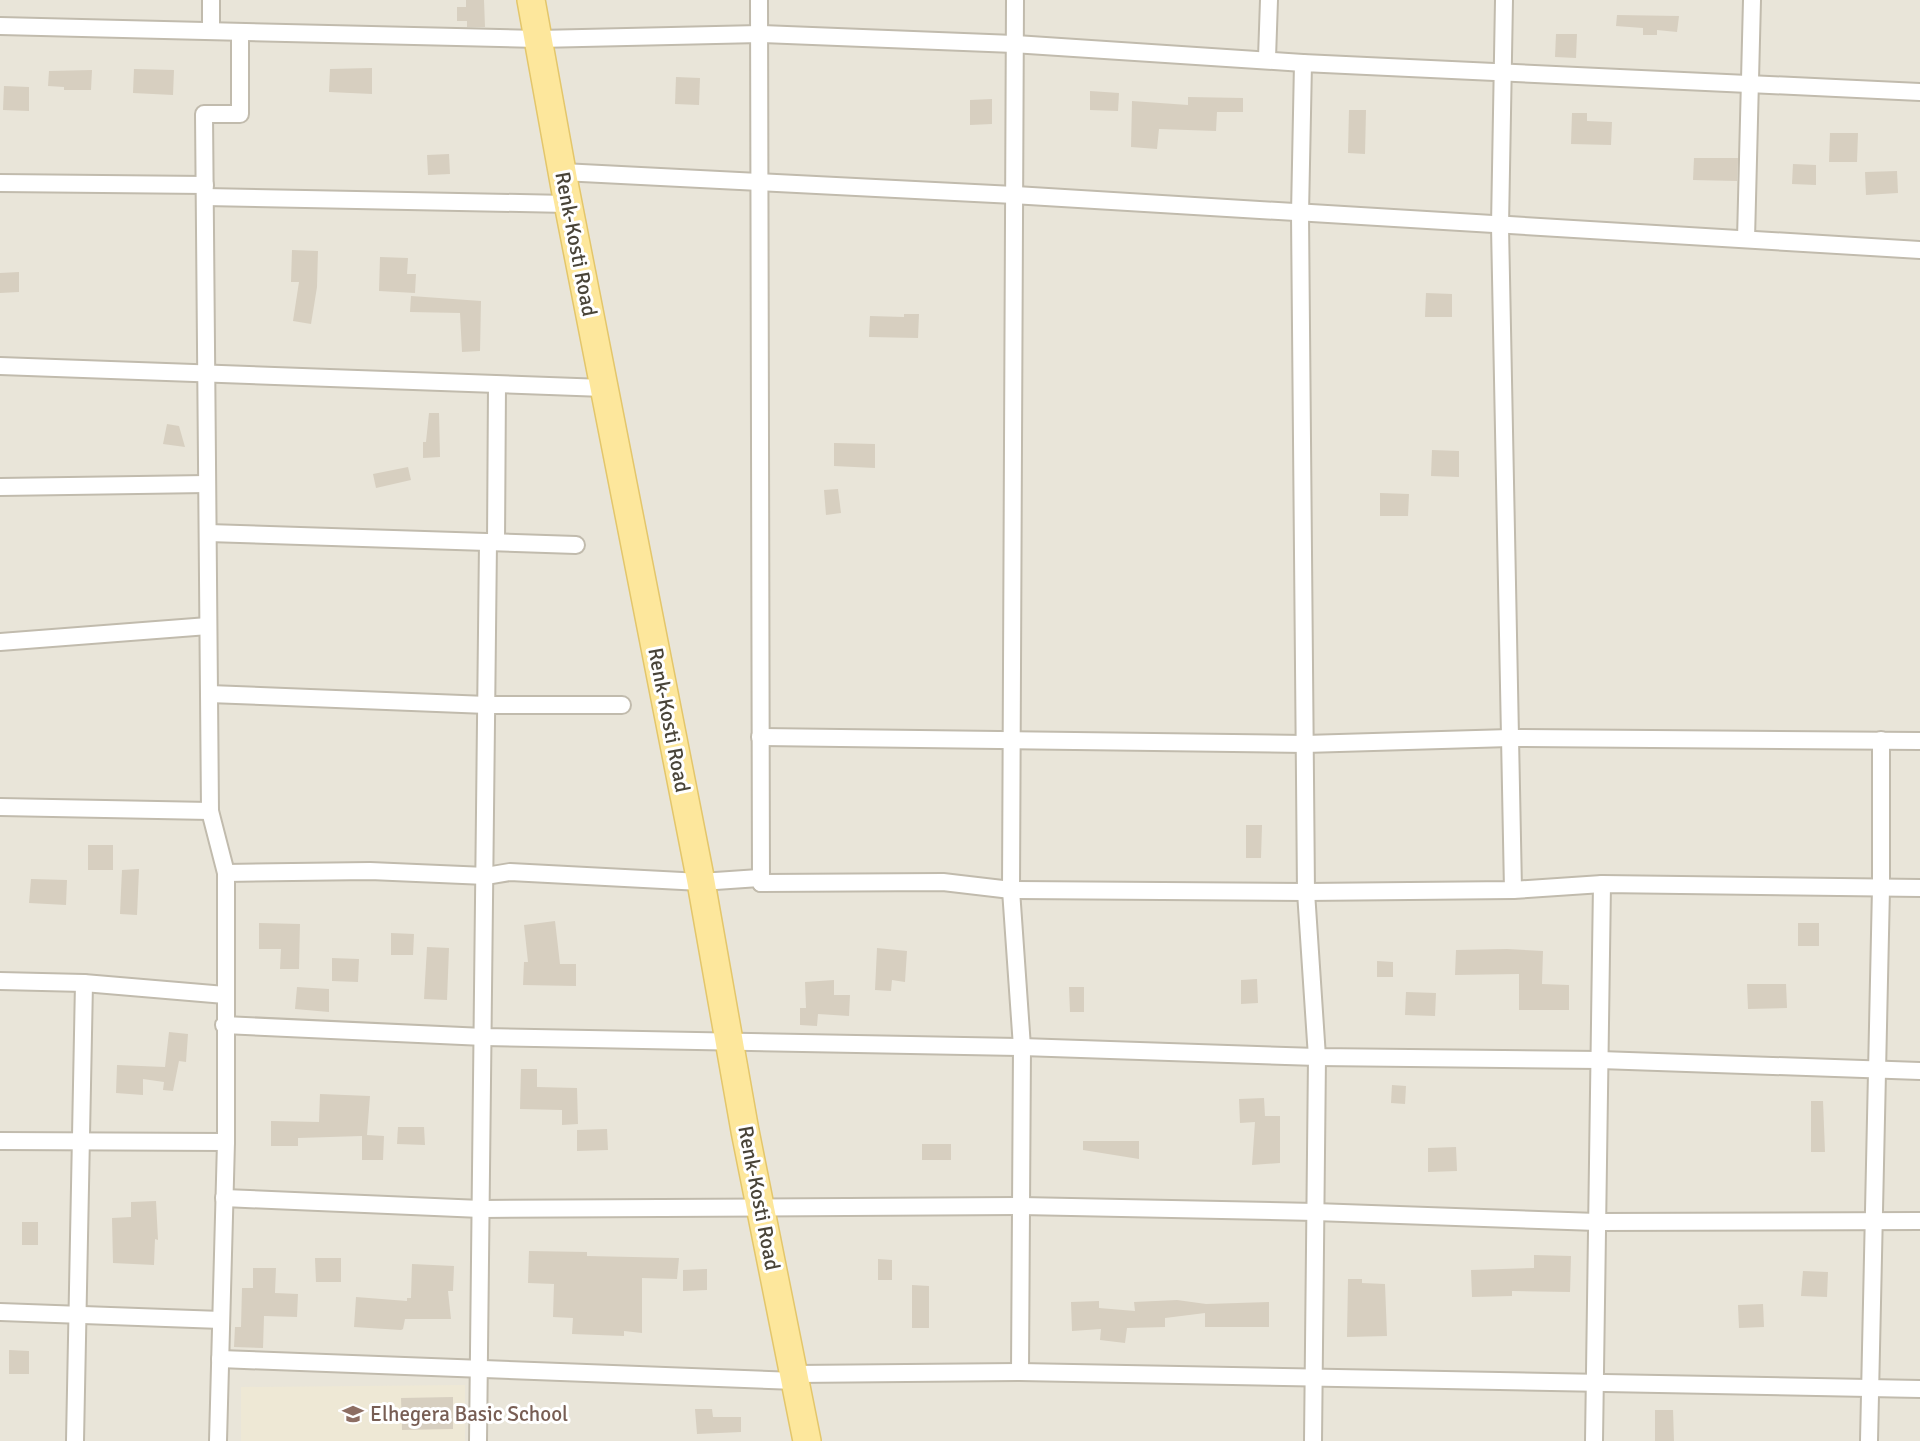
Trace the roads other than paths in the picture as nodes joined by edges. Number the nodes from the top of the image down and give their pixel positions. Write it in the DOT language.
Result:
graph roads {
  1 [pos="211,0"];
  2 [pos="531,0"];
  3 [pos="759,0"];
  4 [pos="1015,0"];
  5 [pos="1269,0"];
  6 [pos="1504,0"];
  7 [pos="1752,0"];
  8 [pos="0,26"];
  9 [pos="211,31"];
  10 [pos="240,32"];
  11 [pos="760,34"];
  12 [pos="538,39"];
  13 [pos="1014,45"];
  14 [pos="1268,58"];
  15 [pos="1303,63"];
  16 [pos="1502,72"];
  17 [pos="1750,83"];
  18 [pos="1920,92"];
  19 [pos="562,172"];
  20 [pos="758,182"];
  21 [pos="0,183"];
  22 [pos="205,191"];
  23 [pos="1014,195"];
  24 [pos="568,204"];
  25 [pos="1300,214"];
  26 [pos="1500,226"];
  27 [pos="1746,239"];
  28 [pos="1920,250"];
  29 [pos="0,366"];
  30 [pos="206,375"];
  31 [pos="497,385"];
  32 [pos="604,388"];
  33 [pos="207,484"];
  34 [pos="0,487"];
  35 [pos="208,533"];
  36 [pos="492,542"];
  37 [pos="576,545"];
  38 [pos="208,626"];
  39 [pos="0,642"];
  40 [pos="209,694"];
  41 [pos="487,705"];
  42 [pos="622,705"];
  43 [pos="760,737"];
  44 [pos="1510,738"];
  45 [pos="1012,739"];
  46 [pos="1881,740"];
  47 [pos="1920,741"];
  48 [pos="1305,744"];
  49 [pos="0,807"];
  50 [pos="210,811"];
  51 [pos="226,873"];
  52 [pos="486,876"];
  53 [pos="701,882"];
  54 [pos="761,883"];
  55 [pos="1602,884"];
  56 [pos="1881,888"];
  57 [pos="1920,888"];
  58 [pos="1011,890"];
  59 [pos="1513,890"];
  60 [pos="1306,892"];
  61 [pos="0,981"];
  62 [pos="84,983"];
  63 [pos="225,995"];
  64 [pos="224,1025"];
  65 [pos="484,1038"];
  66 [pos="731,1043"];
  67 [pos="1023,1047"];
  68 [pos="1317,1057"];
  69 [pos="1600,1060"];
  70 [pos="1877,1069"];
  71 [pos="1920,1071"];
  72 [pos="0,1141"];
  73 [pos="80,1141"];
  74 [pos="226,1142"];
  75 [pos="224,1198"];
  76 [pos="1021,1206"];
  77 [pos="761,1208"];
  78 [pos="481,1209"];
  79 [pos="1315,1212"];
  80 [pos="1874,1220"];
  81 [pos="1920,1221"];
  82 [pos="1597,1222"];
  83 [pos="0,1312"];
  84 [pos="77,1315"];
  85 [pos="221,1320"];
  86 [pos="220,1359"];
  87 [pos="479,1371"];
  88 [pos="1020,1372"];
  89 [pos="796,1378"];
  90 [pos="1313,1378"];
  91 [pos="1594,1384"];
  92 [pos="1870,1388"];
  93 [pos="1920,1389"];
  94 [pos="75,1441"];
  95 [pos="218,1441"];
  96 [pos="478,1441"];
  97 [pos="807,1441"];
  98 [pos="1313,1441"];
  99 [pos="1594,1441"];
  100 [pos="1869,1441"];
  1 -- 9 [label="street"];
  2 -- 12 [label="main road, Renk-Kosti Road"];
  3 -- 11 [label="street"];
  4 -- 13 [label="street"];
  5 -- 14 [label="street"];
  6 -- 16 [label="street"];
  7 -- 17 [label="street"];
  8 -- 9 [label="street"];
  9 -- 10 [label="street"];
  10 -- 12 [label="street"];
  10 -- 22 [label="street"];
  11 -- 12 [label="street"];
  11 -- 13 [label="street"];
  11 -- 20 [label="street"];
  12 -- 19 [label="main road, Renk-Kosti Road"];
  13 -- 14 [label="street"];
  13 -- 23 [label="street"];
  14 -- 15 [label="street"];
  15 -- 16 [label="street"];
  15 -- 25 [label="street"];
  16 -- 17 [label="street"];
  16 -- 26 [label="street"];
  17 -- 18 [label="street"];
  17 -- 27 [label="street"];
  19 -- 20 [label="street"];
  19 -- 24 [label="main road, Renk-Kosti Road"];
  20 -- 23 [label="street"];
  20 -- 43 [label="street"];
  21 -- 22 [label="street"];
  22 -- 24 [label="street"];
  22 -- 30 [label="street"];
  23 -- 25 [label="street"];
  23 -- 45 [label="street"];
  24 -- 32 [label="main road, Renk-Kosti Road"];
  25 -- 26 [label="street"];
  25 -- 48 [label="street"];
  26 -- 27 [label="street"];
  26 -- 44 [label="street"];
  27 -- 28 [label="street"];
  29 -- 30 [label="street"];
  30 -- 31 [label="street"];
  30 -- 33 [label="street"];
  31 -- 32 [label="street"];
  31 -- 36 [label="street"];
  32 -- 53 [label="main road, Renk-Kosti Road"];
  33 -- 34 [label="street"];
  33 -- 35 [label="street"];
  35 -- 36 [label="street"];
  35 -- 38 [label="street"];
  36 -- 37 [label="street"];
  36 -- 41 [label="street"];
  38 -- 39 [label="street"];
  38 -- 40 [label="street"];
  40 -- 41 [label="street"];
  40 -- 50 [label="street"];
  41 -- 42 [label="street"];
  41 -- 52 [label="street"];
  43 -- 45 [label="street"];
  43 -- 54 [label="street"];
  44 -- 46 [label="street"];
  44 -- 48 [label="street"];
  44 -- 59 [label="street"];
  45 -- 48 [label="street"];
  45 -- 58 [label="street"];
  46 -- 47 [label="street"];
  46 -- 56 [label="street"];
  48 -- 60 [label="street"];
  49 -- 50 [label="street"];
  50 -- 51 [label="street"];
  51 -- 52 [label="street"];
  51 -- 63 [label="street"];
  52 -- 53 [label="street"];
  52 -- 65 [label="street"];
  53 -- 54 [label="street"];
  53 -- 66 [label="main road, Renk-Kosti Road"];
  54 -- 58 [label="street"];
  55 -- 56 [label="street"];
  55 -- 59 [label="street"];
  55 -- 69 [label="street"];
  56 -- 57 [label="street"];
  56 -- 70 [label="street"];
  58 -- 60 [label="street"];
  58 -- 67 [label="street"];
  59 -- 60 [label="street"];
  60 -- 68 [label="street"];
  61 -- 62 [label="street"];
  62 -- 63 [label="street"];
  62 -- 73 [label="street"];
  63 -- 64 [label="street"];
  64 -- 65 [label="street"];
  64 -- 74 [label="street"];
  65 -- 66 [label="street"];
  65 -- 78 [label="street"];
  66 -- 67 [label="street"];
  66 -- 77 [label="main road, Renk-Kosti Road"];
  67 -- 68 [label="street"];
  67 -- 76 [label="street"];
  68 -- 69 [label="street"];
  68 -- 79 [label="street"];
  69 -- 70 [label="street"];
  69 -- 82 [label="street"];
  70 -- 71 [label="street"];
  70 -- 80 [label="street"];
  72 -- 73 [label="street"];
  73 -- 74 [label="street"];
  73 -- 84 [label="street"];
  74 -- 75 [label="street"];
  75 -- 78 [label="street"];
  75 -- 85 [label="street"];
  76 -- 77 [label="street"];
  76 -- 79 [label="street"];
  76 -- 88 [label="street"];
  77 -- 78 [label="street"];
  77 -- 89 [label="main road, Renk-Kosti Road"];
  78 -- 87 [label="street"];
  79 -- 82 [label="street"];
  79 -- 90 [label="street"];
  80 -- 81 [label="street"];
  80 -- 82 [label="street"];
  80 -- 92 [label="street"];
  82 -- 91 [label="street"];
  83 -- 84 [label="street"];
  84 -- 85 [label="street"];
  84 -- 94 [label="street"];
  85 -- 86 [label="street"];
  86 -- 87 [label="street"];
  86 -- 95 [label="street"];
  87 -- 89 [label="street"];
  87 -- 96 [label="street"];
  88 -- 89 [label="street"];
  88 -- 90 [label="street"];
  89 -- 97 [label="main road, Renk-Kosti Road"];
  90 -- 91 [label="street"];
  90 -- 98 [label="street"];
  91 -- 92 [label="street"];
  91 -- 99 [label="street"];
  92 -- 93 [label="street"];
  92 -- 100 [label="street"];
}
